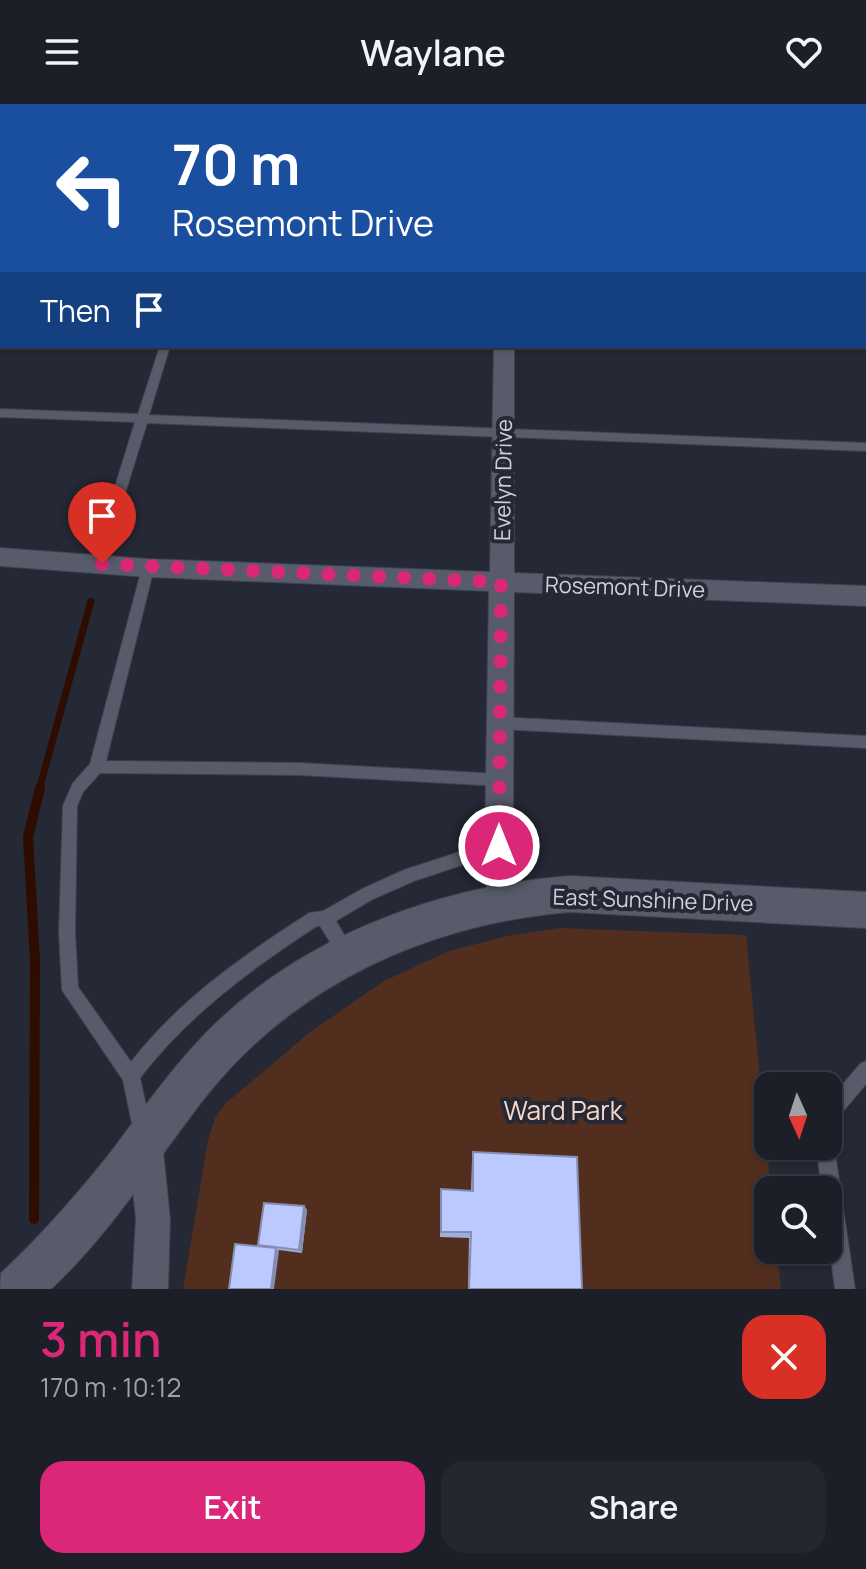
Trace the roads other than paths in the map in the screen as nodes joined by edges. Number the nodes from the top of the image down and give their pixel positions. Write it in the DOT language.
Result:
graph roads {
  1 [pos="859,104"];
  2 [pos="866,104"];
  3 [pos="164,348"];
  4 [pos="504,348"];
  5 [pos="0,413"];
  6 [pos="143,420"];
  7 [pos="503,434"];
  8 [pos="866,447"];
  9 [pos="0,557"];
  10 [pos="97,564"];
  11 [pos="148,568"];
  12 [pos="501,582"];
  13 [pos="866,596"];
  14 [pos="500,723"];
  15 [pos="866,742"];
  16 [pos="97,767"];
  17 [pos="500,780"];
  18 [pos="499,846"];
  19 [pos="502,902"];
  20 [pos="866,910"];
  21 [pos="325,919"];
  22 [pos="348,956"];
  23 [pos="866,1070"];
  24 [pos="131,1076"];
  25 [pos="842,1099"];
  26 [pos="145,1141"];
  27 [pos="827,1160"];
  28 [pos="17,1289"];
  29 [pos="150,1289"];
  30 [pos="845,1289"];
  1 -- 2 [label="street"];
  3 -- 6 [label="lane"];
  4 -- 7 [label="street, Evelyn Drive"];
  5 -- 6 [label="lane"];
  6 -- 7 [label="lane"];
  6 -- 10 [label="lane"];
  7 -- 8 [label="lane"];
  7 -- 12 [label="street, Evelyn Drive"];
  9 -- 10 [label="street, Rosemont Drive"];
  10 -- 11 [label="street, Rosemont Drive"];
  11 -- 12 [label="street, Rosemont Drive"];
  11 -- 16 [label="lane"];
  12 -- 13 [label="street, Rosemont Drive"];
  12 -- 14 [label="street, Evelyn Drive"];
  14 -- 15 [label="lane"];
  14 -- 17 [label="street, Evelyn Drive"];
  16 -- 17 [label="lane"];
  16 -- 24 [label="lane"];
  17 -- 18 [label="street, Evelyn Drive"];
  18 -- 19 [label="street, Evelyn Drive"];
  18 -- 21 [label="lane"];
  19 -- 20 [label="street, East Sunshine Drive"];
  19 -- 22 [label="street, East Sunshine Drive"];
  21 -- 22 [label="lane"];
  21 -- 24 [label="lane"];
  22 -- 26 [label="street, East Sunshine Drive"];
  23 -- 25 [label="lane"];
  24 -- 26 [label="lane"];
  26 -- 28 [label="street, East Sunshine Drive"];
  26 -- 29 [label="street"];
  27 -- 30 [label="lane"];
}
